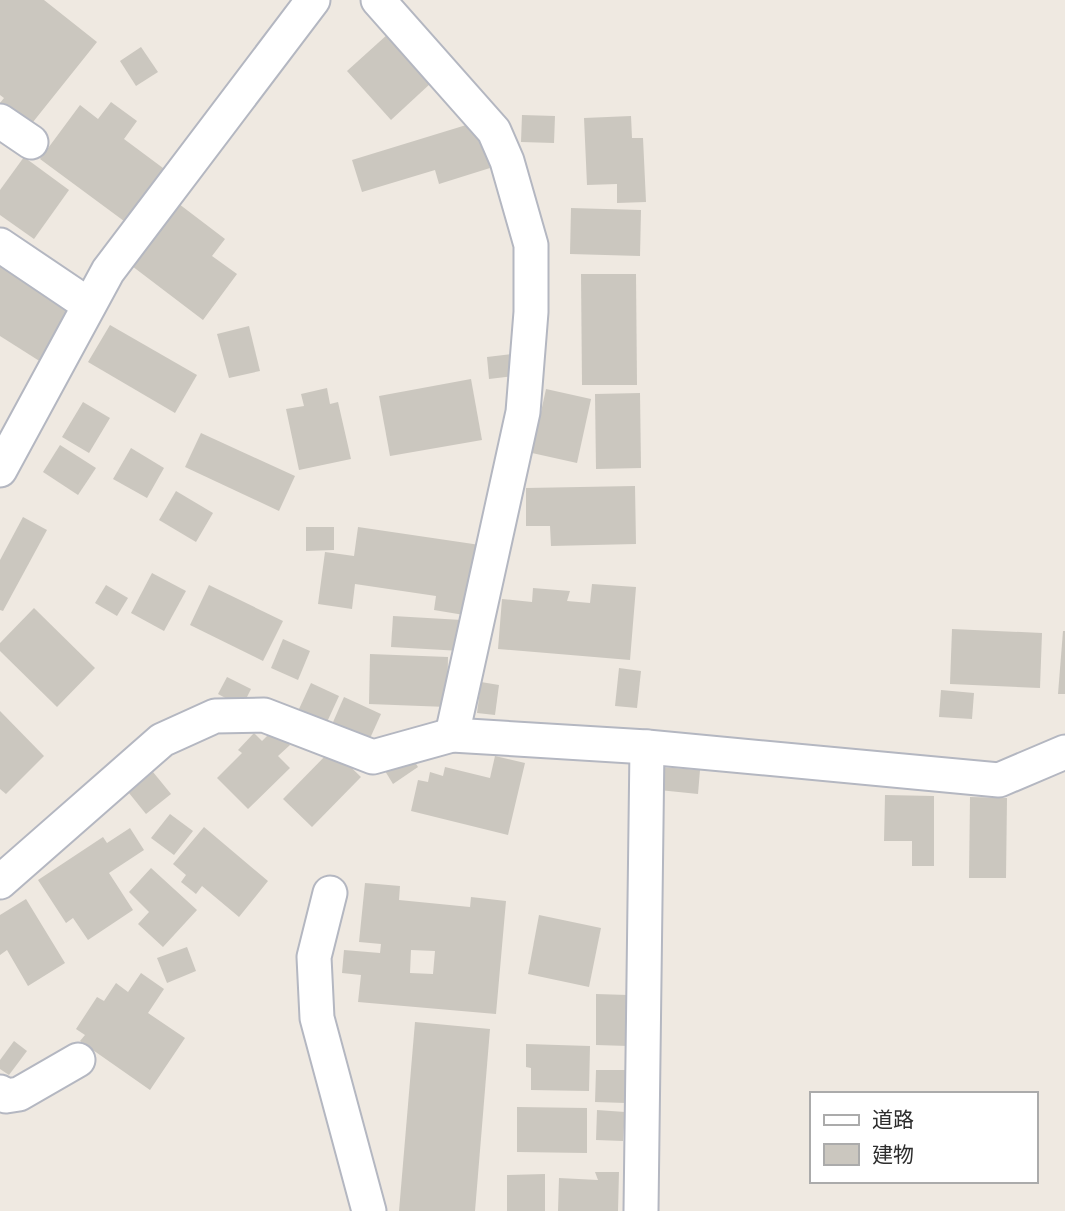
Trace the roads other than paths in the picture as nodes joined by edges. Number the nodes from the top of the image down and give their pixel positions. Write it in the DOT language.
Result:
graph roads {
  1 [pos="313,0"];
  2 [pos="377,0"];
  3 [pos="0,121"];
  4 [pos="31,142"];
  5 [pos="0,245"];
  6 [pos="89,304"];
  7 [pos="0,470"];
  8 [pos="452,735"];
  9 [pos="647,747"];
  10 [pos="1065,752"];
  11 [pos="0,882"];
  12 [pos="330,893"];
  13 [pos="78,1059"];
  14 [pos="0,1092"];
  15 [pos="369,1211"];
  16 [pos="641,1211"];
  1 -- 6 [label="street"];
  2 -- 8 [label="street"];
  3 -- 4 [label="street"];
  5 -- 6 [label="street"];
  6 -- 7 [label="street"];
  8 -- 9 [label="street"];
  8 -- 11 [label="street"];
  9 -- 10 [label="street"];
  9 -- 16 [label="street"];
  12 -- 15 [label="street"];
  13 -- 14 [label="street"];
}
